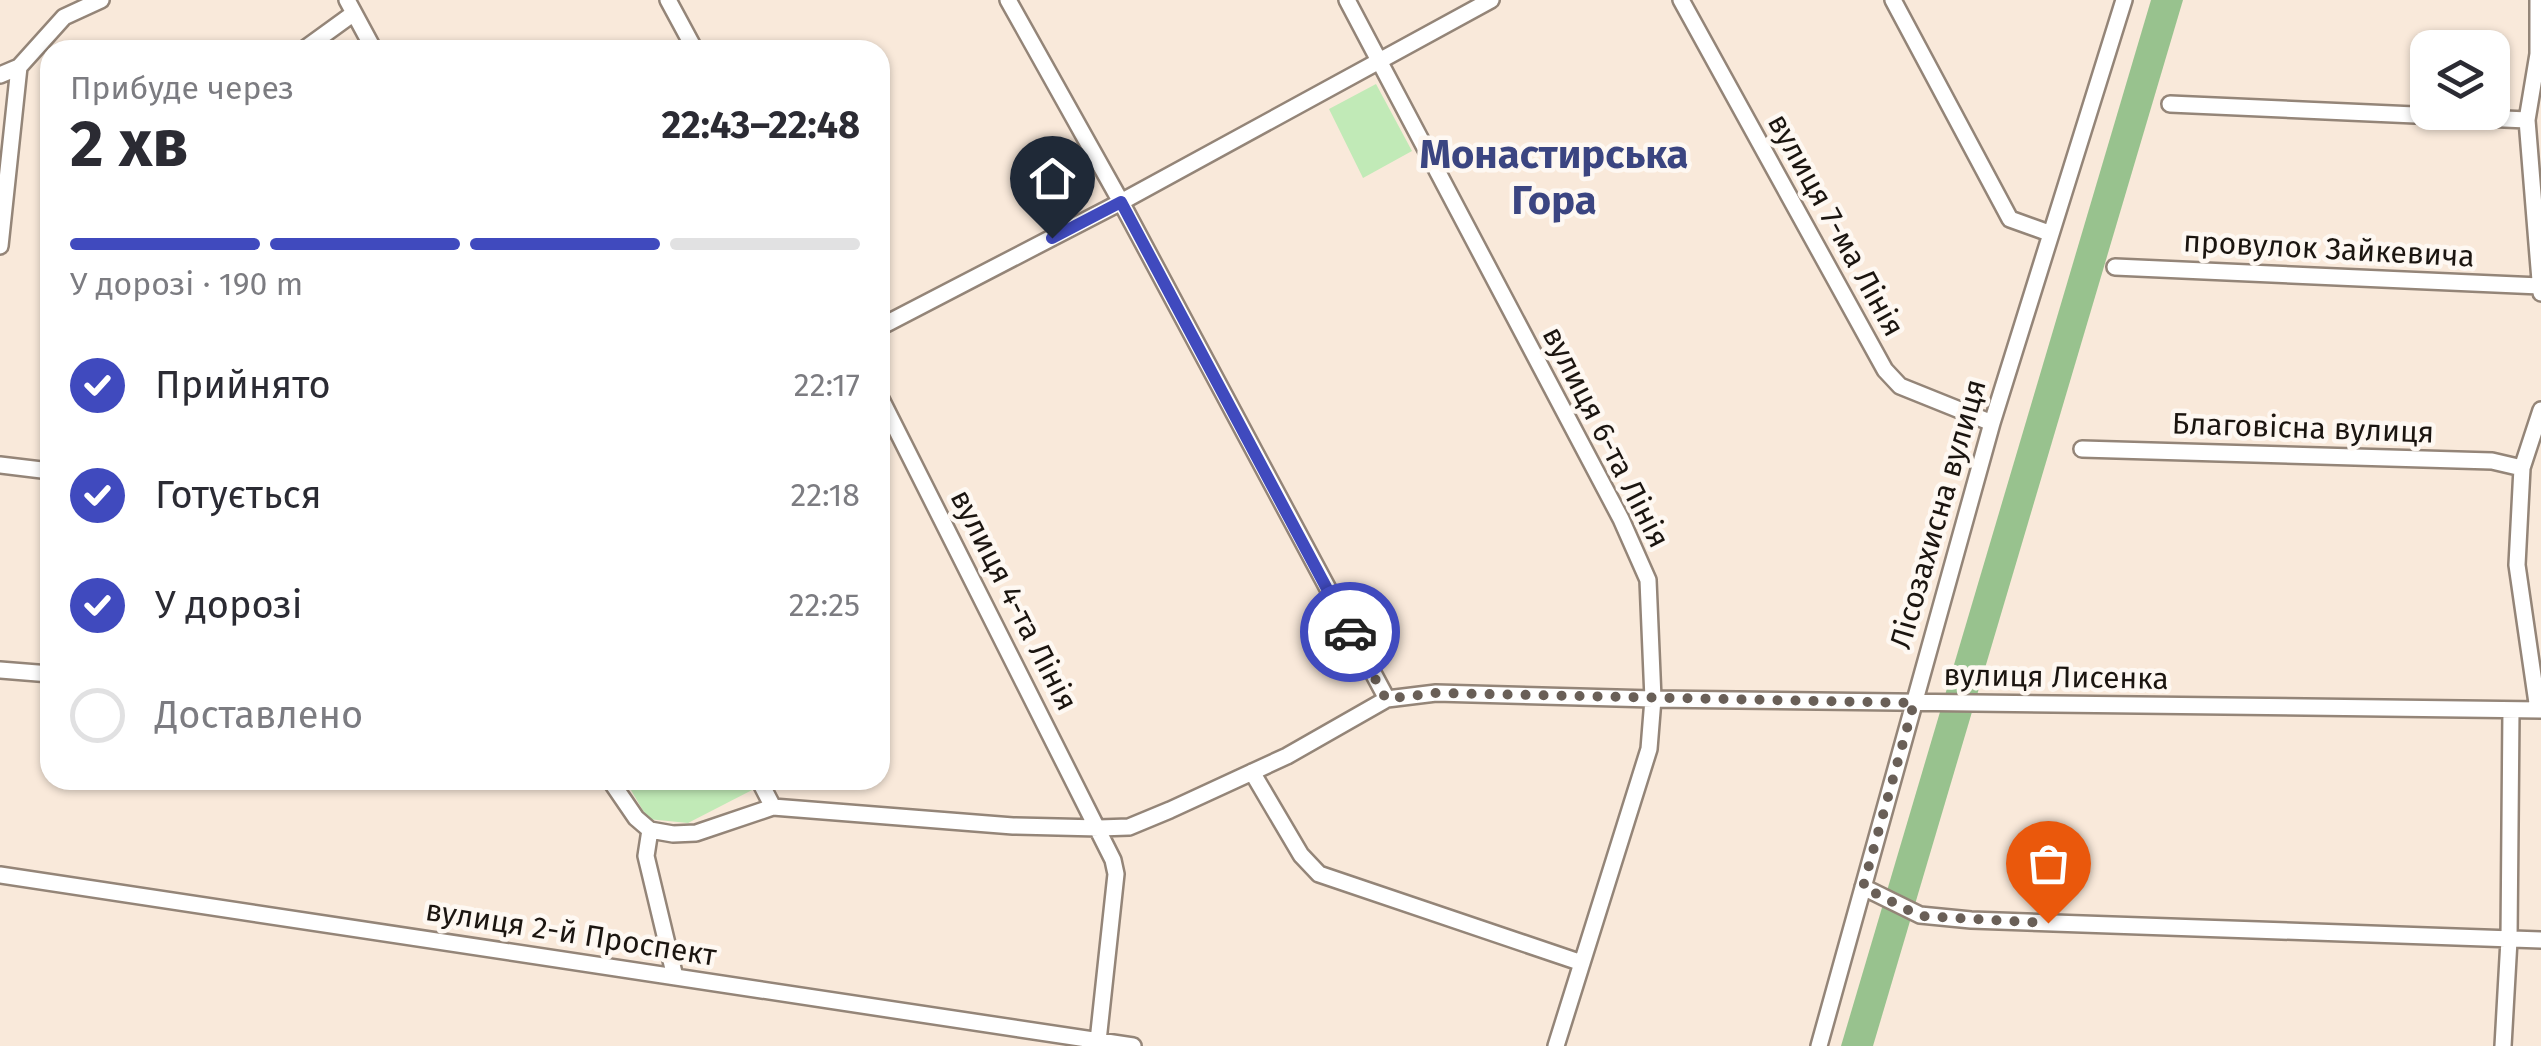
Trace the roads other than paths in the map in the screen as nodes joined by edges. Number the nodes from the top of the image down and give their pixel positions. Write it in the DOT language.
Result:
graph roads {
  1 [pos="68,0"];
  2 [pos="101,0"];
  3 [pos="668,0"];
  4 [pos="1008,0"];
  5 [pos="1347,0"];
  6 [pos="1491,0"];
  7 [pos="1681,0"];
  8 [pos="1892,0"];
  9 [pos="2107,0"];
  10 [pos="2124,0"];
  11 [pos="2538,0"];
  12 [pos="351,7"];
  13 [pos="64,17"];
  14 [pos="2118,20"];
  15 [pos="43,40"];
  16 [pos="314,40"];
  17 [pos="369,40"];
  18 [pos="690,40"];
  19 [pos="40,43"];
  20 [pos="1378,60"];
  21 [pos="18,67"];
  22 [pos="0,75"];
  23 [pos="2170,104"];
  24 [pos="2526,120"];
  25 [pos="1121,202"];
  26 [pos="2049,233"];
  27 [pos="0,246"];
  28 [pos="2116,267"];
  29 [pos="2541,290"];
  30 [pos="890,322"];
  31 [pos="2541,410"];
  32 [pos="890,417"];
  33 [pos="1992,423"];
  34 [pos="2082,448"];
  35 [pos="0,465"];
  36 [pos="2522,468"];
  37 [pos="40,470"];
  38 [pos="0,670"];
  39 [pos="40,673"];
  40 [pos="1386,699"];
  41 [pos="1653,700"];
  42 [pos="1914,703"];
  43 [pos="2511,710"];
  44 [pos="2540,710"];
  45 [pos="1252,772"];
  46 [pos="617,790"];
  47 [pos="764,790"];
  48 [pos="773,807"];
  49 [pos="1100,828"];
  50 [pos="650,830"];
  51 [pos="0,875"];
  52 [pos="1863,887"];
  53 [pos="2509,940"];
  54 [pos="2541,940"];
  55 [pos="1582,963"];
  56 [pos="675,977"];
  57 [pos="1098,1041"];
  58 [pos="1133,1046"];
  59 [pos="1556,1046"];
  60 [pos="1819,1046"];
  61 [pos="2503,1046"];
  1 -- 13 [label="street"];
  2 -- 13 [label="street"];
  3 -- 18 [label="street"];
  4 -- 25 [label="street"];
  5 -- 20 [label="street, вулиця 6-та Лінія"];
  6 -- 20 [label="street"];
  7 -- 33 [label="street, вулиця 7-ма Лінія"];
  8 -- 26 [label="street"];
  9 -- 14 [label="street"];
  10 -- 14 [label="street, Лісозахисна вулиця"];
  11 -- 24 [label="street"];
  12 -- 16 [label="street"];
  12 -- 17 [label="street"];
  13 -- 15 [label="street"];
  14 -- 26 [label="street, Лісозахисна вулиця"];
  19 -- 21 [label="street"];
  20 -- 25 [label="street"];
  20 -- 41 [label="street, вулиця 6-та Лінія"];
  21 -- 22 [label="street"];
  21 -- 27 [label="street"];
  23 -- 24 [label="street"];
  24 -- 29 [label="street"];
  25 -- 30 [label="street"];
  25 -- 40 [label="street"];
  26 -- 33 [label="street, Лісозахисна вулиця"];
  28 -- 29 [label="street, провулок Зайкевича"];
  31 -- 36 [label="street"];
  32 -- 49 [label="street, вулиця 4-та Лінія"];
  33 -- 42 [label="street, Лісозахисна вулиця"];
  34 -- 36 [label="street, Благовісна вулиця"];
  35 -- 37 [label="street"];
  36 -- 44 [label="street"];
  38 -- 39 [label="street"];
  40 -- 41 [label="street, вулиця Лисенка"];
  40 -- 45 [label="street, вулиця Лисенка"];
  41 -- 42 [label="street, вулиця Лисенка"];
  41 -- 55 [label="street, вулиця 6-та Лінія"];
  42 -- 43 [label="street, вулиця Лисенка"];
  42 -- 52 [label="street, Лісозахисна вулиця"];
  43 -- 44 [label="street, вулиця Лисенка"];
  43 -- 53 [label="street"];
  45 -- 49 [label="street, вулиця Лисенка"];
  45 -- 55 [label="street"];
  46 -- 50 [label="street"];
  47 -- 48 [label="street"];
  48 -- 49 [label="street, вулиця Лисенка"];
  48 -- 50 [label="street, вулиця Лисенка"];
  49 -- 57 [label="street, вулиця 4-та Лінія"];
  50 -- 56 [label="street"];
  51 -- 56 [label="street, вулиця 2-й Проспект"];
  52 -- 53 [label="street"];
  52 -- 60 [label="street, Лісозахисна вулиця"];
  53 -- 54 [label="street"];
  53 -- 61 [label="street"];
  55 -- 59 [label="street, вулиця 6-та Лінія"];
  56 -- 57 [label="street, вулиця 2-й Проспект"];
  57 -- 58 [label="street, вулиця 2-й Проспект"];
}
